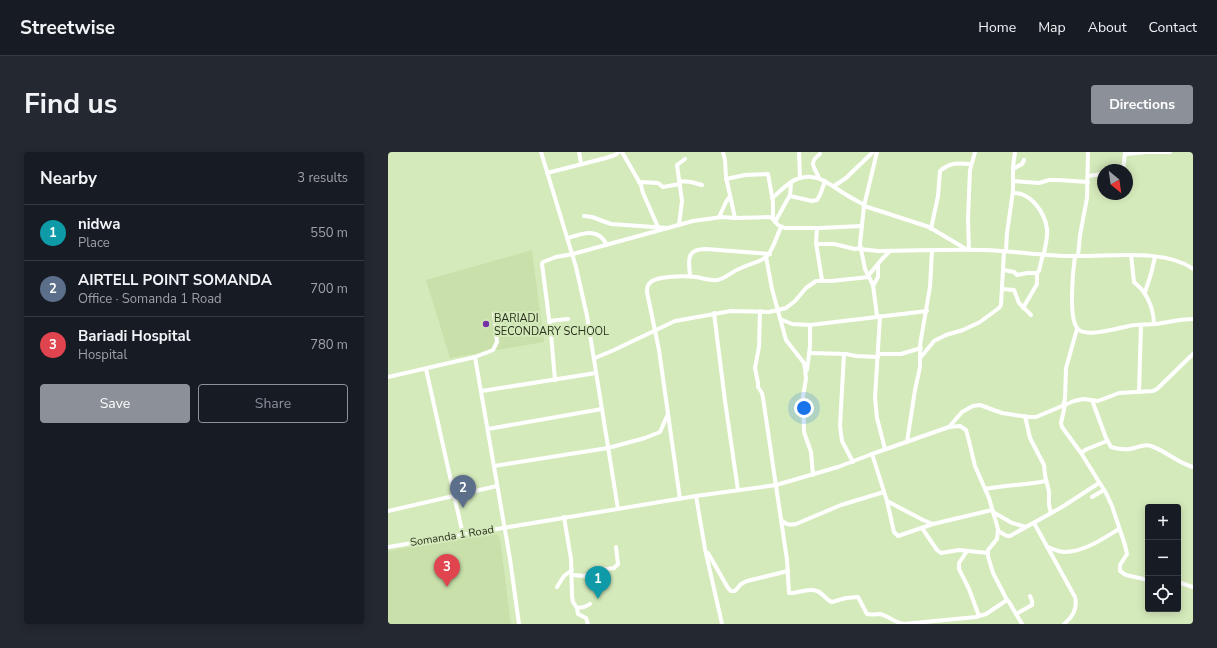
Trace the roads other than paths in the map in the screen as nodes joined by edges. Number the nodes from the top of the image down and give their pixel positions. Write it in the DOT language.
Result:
graph roads {
  1 [pos="542,152"];
  2 [pos="579,152"];
  3 [pos="619,152"];
  4 [pos="622,152"];
  5 [pos="723,152"];
  6 [pos="726,152"];
  7 [pos="800,152"];
  8 [pos="873,152"];
  9 [pos="877,152"];
  10 [pos="975,152"];
  11 [pos="1015,152"];
  12 [pos="1088,152"];
  13 [pos="1170,152"];
  14 [pos="1125,153"];
  15 [pos="820,154"];
  16 [pos="685,159"];
  17 [pos="725,160"];
  18 [pos="1024,160"];
  19 [pos="581,164"];
  20 [pos="971,164"];
  21 [pos="1124,164"];
  22 [pos="1013,168"];
  23 [pos="547,173"];
  24 [pos="1097,175"];
  25 [pos="1088,176"];
  26 [pos="726,178"];
  27 [pos="800,178"];
  28 [pos="819,178"];
  29 [pos="825,181"];
  30 [pos="639,182"];
  31 [pos="648,182"];
  32 [pos="791,182"];
  33 [pos="1013,182"];
  34 [pos="1088,182"];
  35 [pos="680,183"];
  36 [pos="702,185"];
  37 [pos="834,186"];
  38 [pos="642,190"];
  39 [pos="1013,194"];
  40 [pos="730,196"];
  41 [pos="790,196"];
  42 [pos="772,198"];
  43 [pos="864,206"];
  44 [pos="584,216"];
  45 [pos="719,217"];
  46 [pos="735,218"];
  47 [pos="774,220"];
  48 [pos="679,225"];
  49 [pos="861,226"];
  50 [pos="658,227"];
  51 [pos="781,227"];
  52 [pos="668,228"];
  53 [pos="817,228"];
  54 [pos="931,229"];
  55 [pos="568,238"];
  56 [pos="817,244"];
  57 [pos="607,245"];
  58 [pos="860,248"];
  59 [pos="932,250"];
  60 [pos="968,250"];
  61 [pos="891,251"];
  62 [pos="1005,251"];
  63 [pos="572,254"];
  64 [pos="770,254"];
  65 [pos="1043,254"];
  66 [pos="1131,255"];
  67 [pos="1076,256"];
  68 [pos="766,257"];
  69 [pos="1155,257"];
  70 [pos="878,265"];
  71 [pos="1193,269"];
  72 [pos="1004,270"];
  73 [pos="1037,273"];
  74 [pos="690,276"];
  75 [pos="869,276"];
  76 [pos="822,280"];
  77 [pos="873,286"];
  78 [pos="1002,289"];
  79 [pos="1144,292"];
  80 [pos="1023,308"];
  81 [pos="778,310"];
  82 [pos="927,310"];
  83 [pos="760,311"];
  84 [pos="714,313"];
  85 [pos="494,314"];
  86 [pos="1031,314"];
  87 [pos="878,316"];
  88 [pos="568,319"];
  89 [pos="780,319"];
  90 [pos="1193,319"];
  91 [pos="549,321"];
  92 [pos="1154,324"];
  93 [pos="810,325"];
  94 [pos="1141,325"];
  95 [pos="1077,328"];
  96 [pos="655,330"];
  97 [pos="921,348"];
  98 [pos="809,353"];
  99 [pos="844,354"];
  100 [pos="1193,354"];
  101 [pos="878,356"];
  102 [pos="475,358"];
  103 [pos="595,358"];
  104 [pos="921,358"];
  105 [pos="426,369"];
  106 [pos="596,373"];
  107 [pos="388,377"];
  108 [pos="806,379"];
  109 [pos="555,380"];
  110 [pos="482,391"];
  111 [pos="1139,392"];
  112 [pos="1092,400"];
  113 [pos="1064,405"];
  114 [pos="602,410"];
  115 [pos="668,416"];
  116 [pos="1025,416"];
  117 [pos="949,427"];
  118 [pos="488,429"];
  119 [pos="1107,441"];
  120 [pos="907,442"];
  121 [pos="608,448"];
  122 [pos="885,449"];
  123 [pos="1080,453"];
  124 [pos="872,454"];
  125 [pos="853,462"];
  126 [pos="494,466"];
  127 [pos="1193,467"];
  128 [pos="813,475"];
  129 [pos="1046,481"];
  130 [pos="1099,482"];
  131 [pos="776,485"];
  132 [pos="497,486"];
  133 [pos="985,489"];
  134 [pos="738,490"];
  135 [pos="1104,490"];
  136 [pos="884,492"];
  137 [pos="696,496"];
  138 [pos="455,497"];
  139 [pos="1092,497"];
  140 [pos="680,499"];
  141 [pos="887,501"];
  142 [pos="618,509"];
  143 [pos="993,511"];
  144 [pos="388,512"];
  145 [pos="1051,513"];
  146 [pos="564,517"];
  147 [pos="781,519"];
  148 [pos="1034,522"];
  149 [pos="934,524"];
  150 [pos="504,527"];
  151 [pos="1026,527"];
  152 [pos="922,528"];
  153 [pos="1119,528"];
  154 [pos="998,531"];
  155 [pos="463,535"];
  156 [pos="388,547"];
  157 [pos="1047,547"];
  158 [pos="616,548"];
  159 [pos="705,549"];
  160 [pos="967,551"];
  161 [pos="988,553"];
  162 [pos="572,570"];
  163 [pos="788,571"];
  164 [pos="572,575"];
  165 [pos="1145,579"];
  166 [pos="1181,583"];
  167 [pos="558,587"];
  168 [pos="1193,587"];
  169 [pos="1030,596"];
  170 [pos="1007,600"];
  171 [pos="590,604"];
  172 [pos="576,608"];
  173 [pos="1016,614"];
  174 [pos="979,616"];
  175 [pos="519,624"];
  176 [pos="588,624"];
  177 [pos="722,624"];
  178 [pos="902,624"];
  179 [pos="1022,624"];
  180 [pos="1064,624"];
  1 -- 23 [label="street"];
  2 -- 19 [label="street"];
  3 -- 19 [label="street"];
  4 -- 30 [label="street"];
  5 -- 17 [label="street"];
  6 -- 17 [label="street"];
  7 -- 27 [label="street"];
  8 -- 37 [label="street"];
  9 -- 43 [label="street"];
  10 -- 20 [label="street"];
  11 -- 22 [label="street"];
  12 -- 25 [label="street"];
  13 -- 14 [label="street"];
  14 -- 21 [label="street"];
  15 -- 28 [label="street"];
  16 -- 35 [label="street"];
  17 -- 26 [label="street"];
  18 -- 22 [label="street"];
  19 -- 23 [label="street"];
  20 -- 54 [label="street"];
  20 -- 60 [label="street"];
  22 -- 33 [label="street"];
  23 -- 55 [label="street"];
  24 -- 25 [label="street"];
  25 -- 34 [label="street"];
  26 -- 40 [label="street"];
  26 -- 42 [label="street"];
  27 -- 28 [label="street"];
  27 -- 32 [label="street"];
  28 -- 29 [label="street"];
  29 -- 37 [label="street"];
  29 -- 41 [label="street"];
  30 -- 31 [label="street"];
  30 -- 38 [label="street"];
  31 -- 35 [label="street"];
  31 -- 38 [label="street"];
  32 -- 41 [label="street"];
  32 -- 42 [label="street"];
  33 -- 34 [label="street"];
  33 -- 39 [label="street"];
  34 -- 67 [label="street"];
  35 -- 36 [label="street"];
  35 -- 48 [label="street"];
  37 -- 43 [label="street"];
  38 -- 50 [label="street"];
  39 -- 62 [label="street"];
  39 -- 65 [label="street"];
  40 -- 45 [label="street"];
  40 -- 46 [label="street"];
  41 -- 47 [label="street"];
  42 -- 47 [label="street"];
  43 -- 49 [label="street"];
  43 -- 54 [label="street"];
  44 -- 50 [label="street"];
  45 -- 46 [label="street"];
  45 -- 48 [label="street"];
  46 -- 47 [label="street"];
  47 -- 51 [label="street"];
  48 -- 52 [label="street"];
  49 -- 53 [label="street"];
  49 -- 58 [label="street"];
  50 -- 52 [label="street"];
  51 -- 53 [label="street"];
  51 -- 64 [label="street"];
  52 -- 57 [label="street"];
  53 -- 56 [label="street"];
  54 -- 60 [label="street"];
  55 -- 57 [label="street"];
  55 -- 63 [label="street"];
  56 -- 58 [label="street"];
  56 -- 76 [label="street"];
  57 -- 63 [label="street"];
  58 -- 61 [label="street"];
  58 -- 75 [label="street"];
  59 -- 60 [label="street"];
  59 -- 61 [label="street"];
  59 -- 82 [label="street"];
  60 -- 62 [label="street"];
  61 -- 70 [label="street"];
  62 -- 65 [label="street"];
  62 -- 72 [label="street"];
  63 -- 91 [label="street"];
  63 -- 103 [label="street"];
  64 -- 68 [label="street"];
  64 -- 74 [label="street"];
  65 -- 67 [label="street"];
  65 -- 73 [label="street"];
  66 -- 67 [label="street"];
  66 -- 69 [label="street"];
  66 -- 79 [label="street"];
  67 -- 95 [label="street"];
  68 -- 74 [label="street"];
  68 -- 81 [label="street"];
  69 -- 71 [label="street"];
  69 -- 79 [label="street"];
  70 -- 75 [label="street"];
  70 -- 77 [label="street"];
  72 -- 73 [label="street"];
  72 -- 78 [label="street"];
  73 -- 80 [label="street"];
  74 -- 96 [label="street"];
  75 -- 76 [label="street"];
  75 -- 77 [label="street"];
  76 -- 81 [label="street"];
  77 -- 87 [label="street"];
  78 -- 80 [label="street"];
  78 -- 104 [label="street"];
  79 -- 92 [label="street"];
  80 -- 86 [label="street"];
  81 -- 83 [label="street"];
  81 -- 89 [label="street"];
  82 -- 87 [label="street"];
  82 -- 97 [label="street"];
  83 -- 84 [label="street"];
  83 -- 131 [label="street"];
  84 -- 96 [label="street"];
  84 -- 134 [label="street"];
  85 -- 102 [label="street"];
  87 -- 93 [label="street"];
  87 -- 101 [label="street"];
  88 -- 91 [label="street"];
  89 -- 93 [label="street"];
  89 -- 108 [label="street"];
  90 -- 92 [label="street"];
  91 -- 109 [label="street"];
  92 -- 94 [label="street"];
  93 -- 98 [label="street"];
  94 -- 95 [label="street"];
  94 -- 111 [label="street"];
  95 -- 113 [label="street"];
  96 -- 103 [label="street"];
  96 -- 115 [label="street"];
  97 -- 101 [label="street"];
  97 -- 104 [label="street"];
  98 -- 99 [label="street"];
  98 -- 108 [label="street"];
  99 -- 101 [label="street"];
  99 -- 125 [label="street"];
  100 -- 111 [label="street"];
  101 -- 122 [label="street"];
  102 -- 105 [label="street"];
  102 -- 110 [label="street"];
  103 -- 106 [label="street"];
  104 -- 120 [label="street"];
  105 -- 107 [label="street"];
  105 -- 138 [label="street"];
  106 -- 109 [label="street"];
  106 -- 114 [label="street"];
  108 -- 128 [label="street"];
  109 -- 110 [label="street"];
  110 -- 118 [label="street"];
  111 -- 112 [label="street"];
  112 -- 113 [label="street"];
  112 -- 119 [label="street"];
  113 -- 116 [label="street"];
  113 -- 123 [label="street"];
  114 -- 118 [label="street"];
  114 -- 121 [label="street"];
  115 -- 121 [label="street"];
  115 -- 140 [label="street"];
  116 -- 117 [label="street"];
  116 -- 129 [label="street"];
  117 -- 120 [label="street, Somanda 1 Road"];
  117 -- 133 [label="street"];
  118 -- 126 [label="street"];
  119 -- 123 [label="street"];
  119 -- 127 [label="street"];
  120 -- 122 [label="street, Somanda 1 Road"];
  121 -- 126 [label="street"];
  121 -- 142 [label="street"];
  122 -- 124 [label="street, Somanda 1 Road"];
  123 -- 130 [label="street"];
  124 -- 125 [label="street, Somanda 1 Road"];
  124 -- 136 [label="street"];
  125 -- 128 [label="street, Somanda 1 Road"];
  126 -- 132 [label="street"];
  128 -- 131 [label="street, Somanda 1 Road"];
  129 -- 133 [label="street"];
  129 -- 145 [label="street"];
  130 -- 135 [label="street"];
  130 -- 145 [label="street"];
  131 -- 134 [label="street, Somanda 1 Road"];
  131 -- 147 [label="street"];
  132 -- 138 [label="street"];
  132 -- 150 [label="street"];
  133 -- 143 [label="street"];
  134 -- 137 [label="street, Somanda 1 Road"];
  135 -- 139 [label="street"];
  135 -- 153 [label="street"];
  136 -- 141 [label="street"];
  136 -- 147 [label="street"];
  137 -- 140 [label="street, Somanda 1 Road"];
  137 -- 159 [label="street"];
  138 -- 144 [label="street"];
  138 -- 155 [label="street"];
  140 -- 142 [label="street, Somanda 1 Road"];
  141 -- 149 [label="street"];
  141 -- 152 [label="street"];
  142 -- 146 [label="street, Somanda 1 Road"];
  143 -- 149 [label="street"];
  143 -- 151 [label="street"];
  143 -- 154 [label="street"];
  145 -- 148 [label="street"];
  146 -- 150 [label="street, Somanda 1 Road"];
  146 -- 162 [label="street"];
  147 -- 163 [label="street"];
  148 -- 151 [label="street"];
  148 -- 157 [label="street"];
  149 -- 152 [label="street"];
  150 -- 155 [label="street, Somanda 1 Road"];
  150 -- 175 [label="street"];
  151 -- 154 [label="street"];
  152 -- 160 [label="street"];
  153 -- 157 [label="street"];
  153 -- 165 [label="street"];
  154 -- 161 [label="street"];
  155 -- 156 [label="street, Somanda 1 Road"];
  157 -- 180 [label="street"];
  158 -- 164 [label="street"];
  159 -- 163 [label="street"];
  159 -- 177 [label="street"];
  160 -- 161 [label="street"];
  160 -- 174 [label="street"];
  161 -- 170 [label="street"];
  162 -- 164 [label="street"];
  162 -- 167 [label="street"];
  163 -- 178 [label="street"];
  164 -- 172 [label="street"];
  166 -- 168 [label="street"];
  169 -- 173 [label="street"];
  170 -- 173 [label="street"];
  170 -- 174 [label="street"];
  171 -- 172 [label="street"];
  172 -- 176 [label="street"];
  173 -- 179 [label="street"];
  174 -- 178 [label="street"];
}
